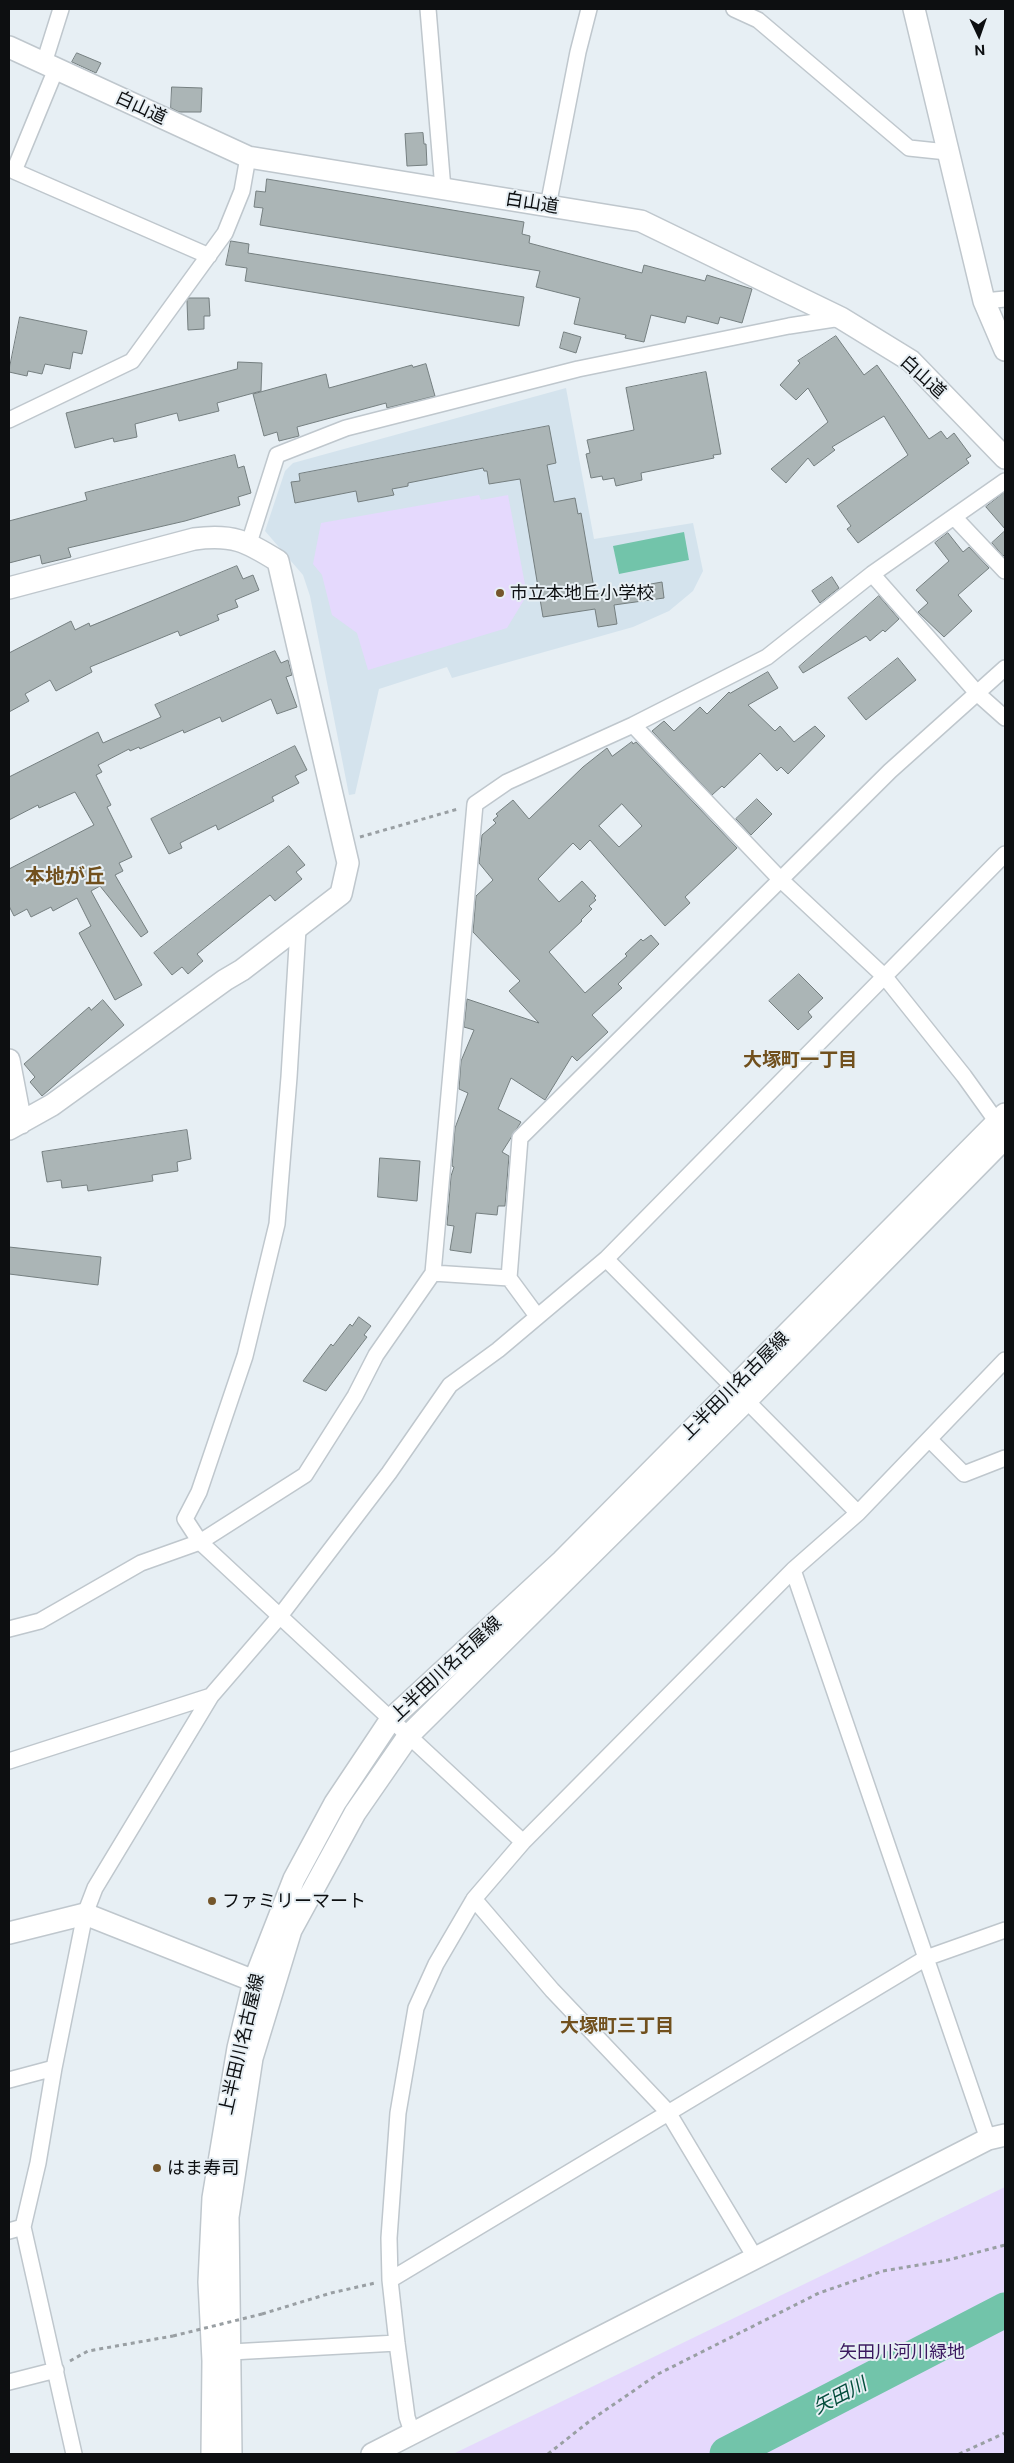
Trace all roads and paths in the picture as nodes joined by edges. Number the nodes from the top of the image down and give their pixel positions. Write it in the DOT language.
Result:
graph roads {
  1 [pos="62,9"];
  2 [pos="428,9"];
  3 [pos="589,9"];
  4 [pos="734,9"];
  5 [pos="914,9"];
  6 [pos="9,47"];
  7 [pos="50,66"];
  8 [pos="947,152"];
  9 [pos="248,157"];
  10 [pos="443,189"];
  11 [pos="548,206"];
  12 [pos="209,256"];
  13 [pos="1005,299"];
  14 [pos="984,301"];
  15 [pos="841,318"];
  16 [pos="1005,350"];
  17 [pos="9,420"];
  18 [pos="1005,458"];
  19 [pos="1005,481"];
  20 [pos="954,518"];
  21 [pos="249,543"];
  22 [pos="1005,572"];
  23 [pos="872,574"];
  24 [pos="9,588"];
  25 [pos="1005,668"];
  26 [pos="978,694"];
  27 [pos="1005,718"];
  28 [pos="632,725"];
  29 [pos="475,804"];
  30 [pos="343,842"];
  31 [pos="1005,854"];
  32 [pos="781,880"];
  33 [pos="298,929"];
  34 [pos="885,976"];
  35 [pos="9,1060"];
  36 [pos="15,1126"];
  37 [pos="1003,1127"];
  38 [pos="606,1259"];
  39 [pos="433,1273"];
  40 [pos="509,1278"];
  41 [pos="537,1316"];
  42 [pos="1005,1360"];
  43 [pos="740,1394"];
  44 [pos="929,1439"];
  45 [pos="1005,1458"];
  46 [pos="858,1513"];
  47 [pos="200,1542"];
  48 [pos="793,1570"];
  49 [pos="280,1616"];
  50 [pos="9,1630"];
  51 [pos="211,1696"];
  52 [pos="391,1719"];
  53 [pos="409,1735"];
  54 [pos="9,1761"];
  55 [pos="523,1842"];
  56 [pos="474,1899"];
  57 [pos="85,1914"];
  58 [pos="1005,1930"];
  59 [pos="9,1933"];
  60 [pos="926,1958"];
  61 [pos="254,1981"];
  62 [pos="54,2068"];
  63 [pos="9,2080"];
  64 [pos="668,2112"];
  65 [pos="997,2137"];
  66 [pos="16,2229"];
  67 [pos="1005,2245"];
  68 [pos="756,2259"];
  69 [pos="390,2280"];
  70 [pos="396,2343"];
  71 [pos="88,2351"];
  72 [pos="231,2352"];
  73 [pos="56,2370"];
  74 [pos="9,2382"];
  75 [pos="1005,2433"];
  76 [pos="413,2435"];
  77 [pos="74,2454"];
  78 [pos="212,2454"];
  79 [pos="231,2454"];
  80 [pos="372,2454"];
  81 [pos="548,2454"];
  82 [pos="959,2454"];
  1 -- 7 [label="street"];
  2 -- 10 [label="street"];
  3 -- 11 [label="street"];
  4 -- 8 [label="street"];
  5 -- 8 [label="street"];
  6 -- 7 [label="street, 白山道"];
  7 -- 9 [label="street, 白山道"];
  7 -- 12 [label="street"];
  8 -- 14 [label="street"];
  9 -- 10 [label="street, 白山道"];
  9 -- 12 [label="street"];
  10 -- 11 [label="street, 白山道"];
  11 -- 15 [label="street, 白山道"];
  12 -- 17 [label="street"];
  13 -- 14 [label="street"];
  14 -- 16 [label="street"];
  15 -- 18 [label="street, 白山道"];
  15 -- 21 [label="street"];
  19 -- 20 [label="street"];
  20 -- 22 [label="street"];
  20 -- 23 [label="street"];
  21 -- 24 [label="street"];
  21 -- 30 [label="street"];
  23 -- 26 [label="street"];
  23 -- 28 [label="street"];
  25 -- 26 [label="street"];
  26 -- 27 [label="street"];
  26 -- 32 [label="street"];
  28 -- 29 [label="street"];
  28 -- 32 [label="street"];
  29 -- 30 [label="path"];
  29 -- 39 [label="street"];
  30 -- 33 [label="street"];
  31 -- 34 [label="street"];
  32 -- 34 [label="street"];
  32 -- 40 [label="street"];
  33 -- 36 [label="street"];
  33 -- 47 [label="street"];
  34 -- 37 [label="street"];
  34 -- 38 [label="street"];
  35 -- 36 [label="street"];
  37 -- 43 [label="street, 上半田川名古屋線"];
  38 -- 41 [label="street"];
  38 -- 43 [label="street"];
  39 -- 40 [label="street"];
  39 -- 47 [label="street"];
  40 -- 41 [label="street"];
  41 -- 49 [label="street"];
  42 -- 44 [label="street"];
  43 -- 46 [label="street"];
  43 -- 52 [label="street, 上半田川名古屋線"];
  43 -- 53 [label="street, 上半田川名古屋線"];
  44 -- 45 [label="street"];
  44 -- 46 [label="street"];
  46 -- 48 [label="street"];
  47 -- 49 [label="street"];
  47 -- 50 [label="street"];
  48 -- 55 [label="street"];
  48 -- 60 [label="street"];
  49 -- 51 [label="street"];
  49 -- 52 [label="street"];
  51 -- 54 [label="street"];
  51 -- 57 [label="street"];
  52 -- 53 [label="street"];
  52 -- 61 [label="street, 上半田川名古屋線"];
  53 -- 55 [label="street"];
  53 -- 72 [label="street, 上半田川名古屋線"];
  55 -- 56 [label="street"];
  56 -- 64 [label="street"];
  56 -- 69 [label="street"];
  57 -- 59 [label="street"];
  57 -- 61 [label="street"];
  57 -- 62 [label="street"];
  58 -- 60 [label="street"];
  60 -- 64 [label="street"];
  60 -- 65 [label="street"];
  61 -- 78 [label="street, 上半田川名古屋線"];
  62 -- 63 [label="street"];
  62 -- 66 [label="street"];
  64 -- 68 [label="street"];
  64 -- 69 [label="street"];
  65 -- 68 [label="street"];
  66 -- 73 [label="street"];
  67 -- 81 [label="path"];
  68 -- 76 [label="street"];
  69 -- 70 [label="street"];
  69 -- 71 [label="path, bridge"];
  70 -- 72 [label="street"];
  70 -- 76 [label="street"];
  72 -- 79 [label="street, 上半田川名古屋線"];
  73 -- 74 [label="street"];
  73 -- 77 [label="street"];
  75 -- 82 [label="path"];
  76 -- 80 [label="street"];
}
